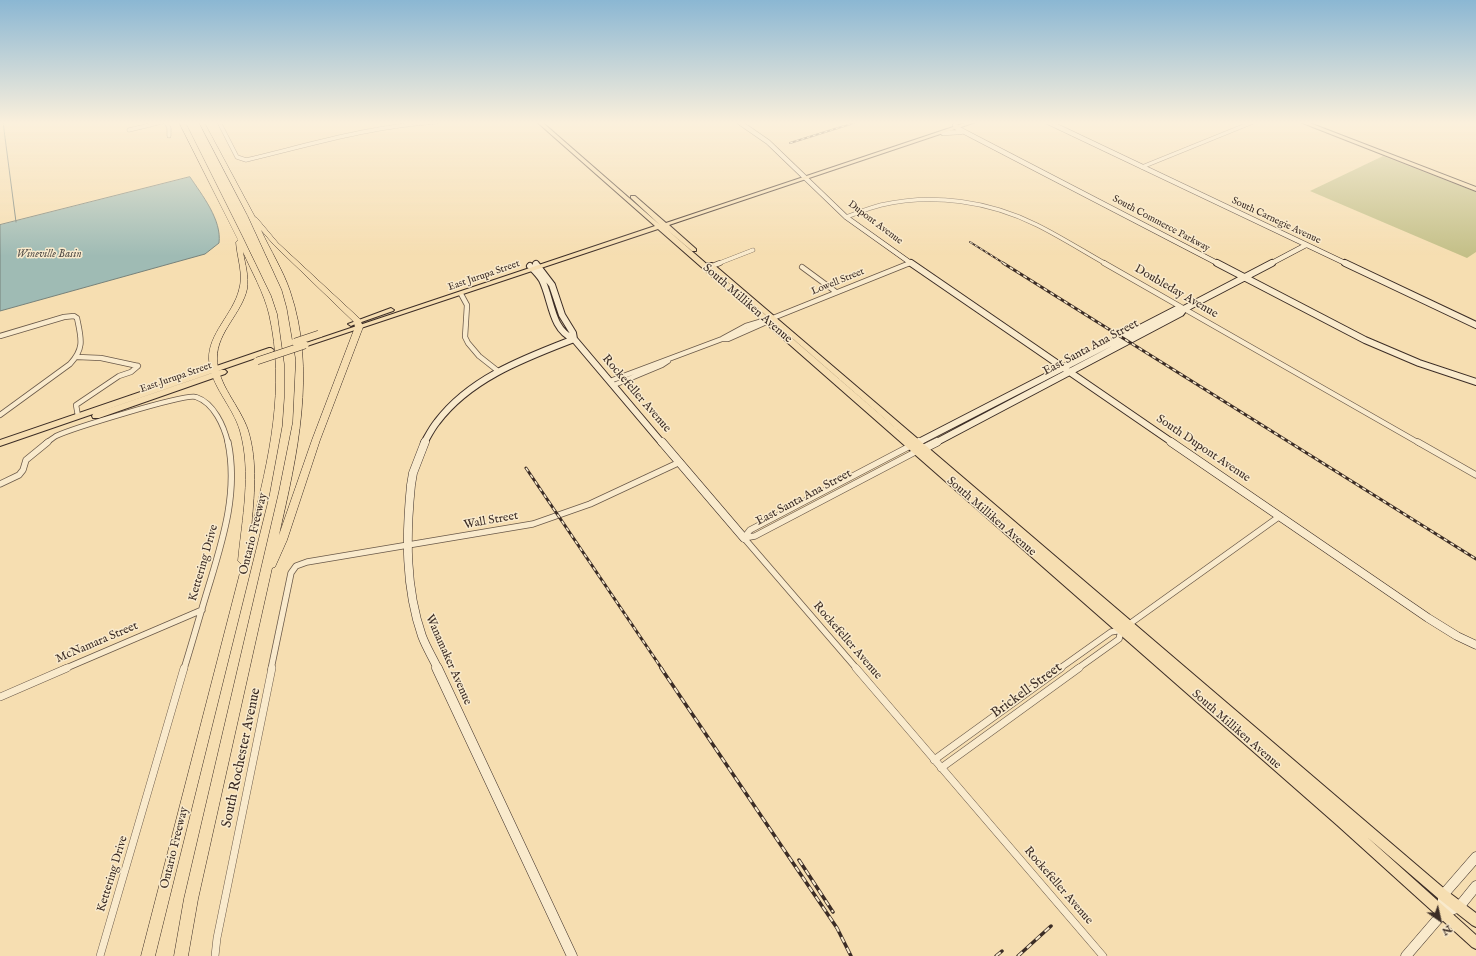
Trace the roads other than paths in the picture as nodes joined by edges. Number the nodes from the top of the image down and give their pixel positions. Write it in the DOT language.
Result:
graph roads {
  1 [pos="204,167"];
  2 [pos="225,167"];
  3 [pos="592,167"];
  4 [pos="596,167"];
  5 [pos="794,167"];
  6 [pos="836,167"];
  7 [pos="837,167"];
  8 [pos="1032,167"];
  9 [pos="1036,167"];
  10 [pos="1142,167"];
  11 [pos="1418,167"];
  12 [pos="1426,167"];
  13 [pos="805,177"];
  14 [pos="1476,186"];
  15 [pos="1476,189"];
  16 [pos="251,216"];
  17 [pos="846,217"];
  18 [pos="661,225"];
  19 [pos="239,236"];
  20 [pos="1306,245"];
  21 [pos="753,250"];
  22 [pos="910,262"];
  23 [pos="712,266"];
  24 [pos="535,267"];
  25 [pos="802,267"];
  26 [pos="928,275"];
  27 [pos="1245,276"];
  28 [pos="836,292"];
  29 [pos="461,294"];
  30 [pos="1184,309"];
  31 [pos="768,320"];
  32 [pos="358,324"];
  33 [pos="1476,325"];
  34 [pos="0,336"];
  35 [pos="574,339"];
  36 [pos="78,357"];
  37 [pos="1066,370"];
  38 [pos="498,371"];
  39 [pos="214,372"];
  40 [pos="1476,378"];
  41 [pos="1476,382"];
  42 [pos="612,383"];
  43 [pos="6,412"];
  44 [pos="0,415"];
  45 [pos="78,416"];
  46 [pos="0,420"];
  47 [pos="0,443"];
  48 [pos="917,447"];
  49 [pos="0,448"];
  50 [pos="680,462"];
  51 [pos="1476,476"];
  52 [pos="0,484"];
  53 [pos="1280,516"];
  54 [pos="744,538"];
  55 [pos="407,545"];
  56 [pos="296,566"];
  57 [pos="264,584"];
  58 [pos="241,587"];
  59 [pos="202,610"];
  60 [pos="1125,628"];
  61 [pos="1476,645"];
  62 [pos="0,697"];
  63 [pos="934,760"];
  64 [pos="941,768"];
  65 [pos="1476,857"];
  66 [pos="1476,886"];
  67 [pos="1443,895"];
  68 [pos="1459,907"];
  69 [pos="1443,913"];
  70 [pos="1476,921"];
  71 [pos="1476,943"];
  72 [pos="100,956"];
  73 [pos="148,956"];
  74 [pos="181,956"];
  75 [pos="215,956"];
  76 [pos="572,956"];
  77 [pos="1103,956"];
  78 [pos="1406,956"];
  1 -- 19 [label="highway, Ontario Freeway"];
  2 -- 16 [label="highway, Ontario Freeway"];
  3 -- 18 [label="main road, South Milliken Avenue"];
  4 -- 18 [label="main road, South Milliken Avenue"];
  5 -- 13 [label="street, Dupont Avenue"];
  6 -- 13 [label="main road, East Jurupa Street"];
  7 -- 13 [label="main road, East Jurupa Street"];
  8 -- 27 [label="street, South Commerce Parkway"];
  9 -- 27 [label="street, South Commerce Parkway"];
  10 -- 20 [label="street, South Carnegie Avenue"];
  11 -- 15 [label="main road"];
  12 -- 14 [label="main road"];
  13 -- 17 [label="street, Dupont Avenue"];
  13 -- 18 [label="main road, East Jurupa Street"];
  16 -- 32 [label="highway"];
  16 -- 57 [label="highway, Ontario Freeway"];
  17 -- 22 [label="street, Dupont Avenue"];
  17 -- 30 [label="street, Doubleday Avenue"];
  18 -- 23 [label="main road, South Milliken Avenue"];
  18 -- 24 [label="main road, East Jurupa Street"];
  18 -- 31 [label="main road, South Milliken Avenue"];
  19 -- 39 [label="highway"];
  19 -- 58 [label="highway, Ontario Freeway"];
  20 -- 27 [label="street, East Santa Ana Street"];
  20 -- 33 [label="street, South Carnegie Avenue"];
  21 -- 23 [label="street"];
  22 -- 26 [label="street, Dupont Avenue"];
  22 -- 28 [label="street, Lowell Street"];
  23 -- 31 [label="main road, South Milliken Avenue"];
  24 -- 29 [label="main road, East Jurupa Street"];
  24 -- 32 [label="main road, East Jurupa Street"];
  24 -- 35 [label="street, Rockefeller Avenue"];
  25 -- 28 [label="street"];
  26 -- 37 [label="street, South Dupont Avenue"];
  27 -- 30 [label="street, East Santa Ana Street"];
  27 -- 40 [label="street, South Commerce Parkway"];
  27 -- 41 [label="street, South Commerce Parkway"];
  28 -- 31 [label="street, Lowell Street"];
  29 -- 32 [label="main road, East Jurupa Street"];
  29 -- 38 [label="street"];
  30 -- 37 [label="street, East Santa Ana Street"];
  30 -- 51 [label="street, Doubleday Avenue"];
  31 -- 42 [label="street, Lowell Street"];
  31 -- 48 [label="main road, South Milliken Avenue"];
  32 -- 39 [label="main road, East Jurupa Street, bridge"];
  32 -- 57 [label="highway"];
  34 -- 36 [label="street"];
  35 -- 38 [label="street, Wanamaker Avenue"];
  35 -- 42 [label="street, Rockefeller Avenue"];
  36 -- 43 [label="street"];
  36 -- 45 [label="street"];
  37 -- 48 [label="street, East Santa Ana Street"];
  37 -- 53 [label="street, South Dupont Avenue"];
  38 -- 55 [label="street, Wanamaker Avenue"];
  39 -- 45 [label="main road, East Jurupa Street"];
  39 -- 49 [label="main road, East Jurupa Street"];
  39 -- 58 [label="highway"];
  42 -- 50 [label="street, Rockefeller Avenue"];
  43 -- 44 [label="street"];
  43 -- 46 [label="street"];
  45 -- 47 [label="main road, East Jurupa Street"];
  48 -- 54 [label="street, East Santa Ana Street"];
  48 -- 54 [label="street, East Santa Ana Street"];
  48 -- 60 [label="main road, South Milliken Avenue"];
  50 -- 54 [label="street, Rockefeller Avenue"];
  50 -- 55 [label="street, Wall Street"];
  52 -- 59 [label="street, Kettering Drive"];
  53 -- 60 [label="street, Brickell Street"];
  53 -- 61 [label="street, South Dupont Avenue"];
  54 -- 63 [label="street, Rockefeller Avenue"];
  55 -- 56 [label="street, Wall Street"];
  55 -- 76 [label="street, Wanamaker Avenue"];
  56 -- 75 [label="street, South Rochester Avenue"];
  57 -- 74 [label="highway, Ontario Freeway"];
  58 -- 73 [label="highway, Ontario Freeway"];
  59 -- 62 [label="street, McNamara Street"];
  59 -- 72 [label="street, Kettering Drive"];
  60 -- 63 [label="street, Brickell Street"];
  60 -- 64 [label="street, Brickell Street"];
  60 -- 67 [label="main road, South Milliken Avenue"];
  60 -- 69 [label="main road, South Milliken Avenue"];
  63 -- 64 [label="street, Rockefeller Avenue"];
  64 -- 77 [label="street, Rockefeller Avenue"];
  65 -- 67 [label="street"];
  66 -- 68 [label="street"];
  67 -- 68 [label="main road, South Milliken Avenue"];
  67 -- 69 [label="street"];
  68 -- 69 [label="street"];
  68 -- 70 [label="main road, South Milliken Avenue"];
  69 -- 71 [label="main road, South Milliken Avenue"];
  69 -- 78 [label="street"];
}
